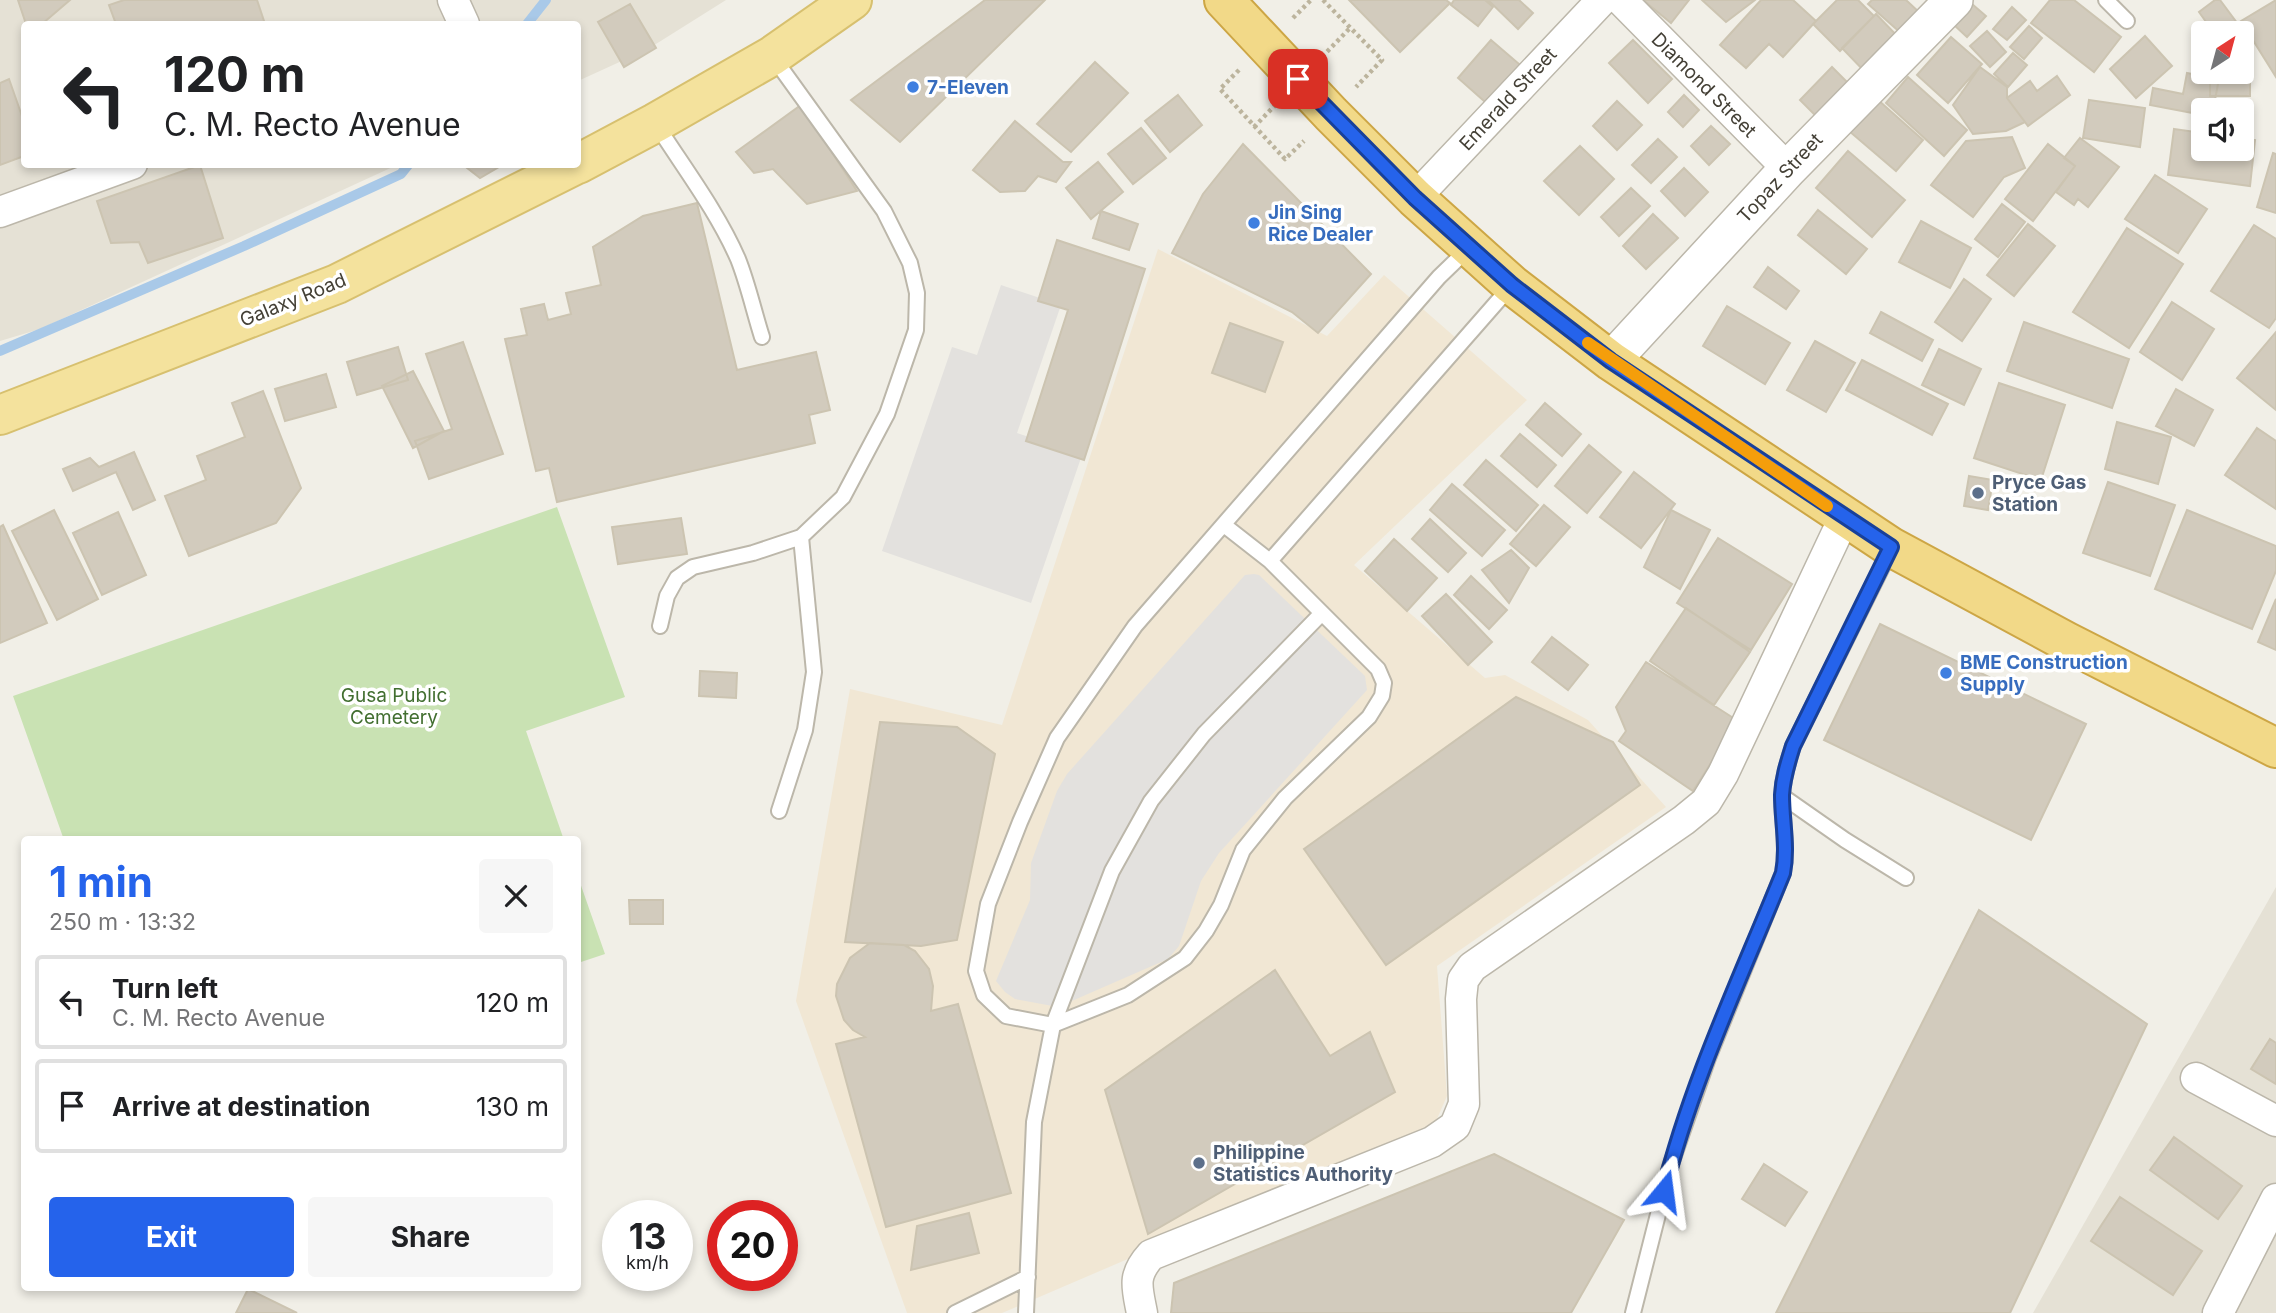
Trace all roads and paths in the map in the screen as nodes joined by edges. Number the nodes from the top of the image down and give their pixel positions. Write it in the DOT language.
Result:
graph roads {
  1 [pos="453,0"];
  2 [pos="852,0"];
  3 [pos="1224,0"];
  4 [pos="1323,0"];
  5 [pos="1602,0"];
  6 [pos="1621,0"];
  7 [pos="1954,0"];
  8 [pos="2106,0"];
  9 [pos="465,21"];
  10 [pos="2127,21"];
  11 [pos="1352,27"];
  12 [pos="772,56"];
  13 [pos="1382,60"];
  14 [pos="1220,89"];
  15 [pos="655,123"];
  16 [pos="1254,127"];
  17 [pos="1285,159"];
  18 [pos="581,162"];
  19 [pos="121,168"];
  20 [pos="569,168"];
  21 [pos="1788,169"];
  22 [pos="1415,198"];
  23 [pos="0,212"];
  24 [pos="1469,248"];
  25 [pos="1512,285"];
  26 [pos="762,337"];
  27 [pos="1611,361"];
  28 [pos="0,415"];
  29 [pos="1844,518"];
  30 [pos="1224,525"];
  31 [pos="802,537"];
  32 [pos="1891,547"];
  33 [pos="1270,561"];
  34 [pos="1322,613"];
  35 [pos="660,626"];
  36 [pos="2276,748"];
  37 [pos="1782,796"];
  38 [pos="779,811"];
  39 [pos="1906,878"];
  40 [pos="1053,1025"];
  41 [pos="2196,1078"];
  42 [pos="2276,1121"];
  43 [pos="2276,1199"];
  44 [pos="1028,1277"];
  45 [pos="955,1313"];
  46 [pos="1026,1313"];
  47 [pos="1142,1313"];
  48 [pos="1633,1313"];
  49 [pos="2218,1313"];
  1 -- 9 [label="street"];
  2 -- 12 [label="main road, Galaxy Road"];
  3 -- 22 [label="highway"];
  4 -- 11 [label="path"];
  5 -- 22 [label="street, Emerald Street"];
  6 -- 21 [label="street, Diamond Street"];
  7 -- 21 [label="street, Topaz Street"];
  8 -- 10 [label="lane"];
  11 -- 13 [label="path"];
  11 -- 16 [label="path, bridge"];
  12 -- 15 [label="main road, Galaxy Road"];
  12 -- 31 [label="lane"];
  14 -- 16 [label="path"];
  15 -- 18 [label="main road, Galaxy Road"];
  15 -- 26 [label="lane"];
  16 -- 17 [label="path"];
  19 -- 23 [label="street"];
  20 -- 28 [label="main road, Galaxy Road"];
  21 -- 27 [label="street, Topaz Street"];
  22 -- 24 [label="highway"];
  24 -- 25 [label="highway"];
  24 -- 30 [label="lane"];
  25 -- 27 [label="highway"];
  25 -- 33 [label="lane"];
  27 -- 29 [label="highway"];
  29 -- 32 [label="highway"];
  29 -- 47 [label="street"];
  30 -- 33 [label="lane"];
  30 -- 40 [label="lane"];
  31 -- 35 [label="lane"];
  31 -- 38 [label="lane"];
  32 -- 36 [label="highway"];
  32 -- 37 [label="lane"];
  33 -- 34 [label="lane"];
  34 -- 40 [label="lane"];
  34 -- 40 [label="lane"];
  37 -- 39 [label="lane"];
  37 -- 48 [label="lane"];
  40 -- 44 [label="lane"];
  41 -- 42 [label="street"];
  43 -- 49 [label="street"];
  44 -- 45 [label="lane"];
  44 -- 46 [label="lane"];
}
